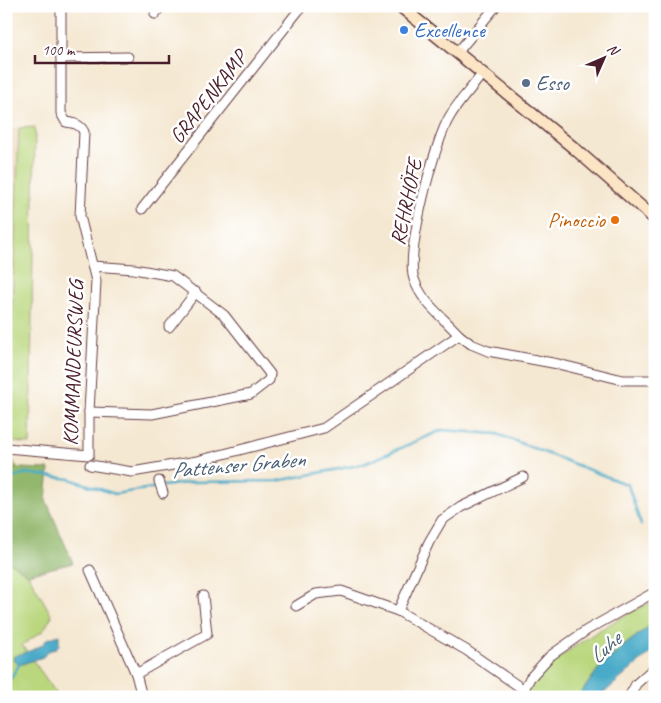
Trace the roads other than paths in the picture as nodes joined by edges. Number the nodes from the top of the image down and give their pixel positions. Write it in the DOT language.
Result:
graph roads {
  1 [pos="62,6"];
  2 [pos="302,6"];
  3 [pos="400,6"];
  4 [pos="496,6"];
  5 [pos="457,53"];
  6 [pos="128,57"];
  7 [pos="61,58"];
  8 [pos="482,74"];
  9 [pos="142,209"];
  10 [pos="655,219"];
  11 [pos="92,266"];
  12 [pos="196,292"];
  13 [pos="169,327"];
  14 [pos="459,335"];
  15 [pos="654,380"];
  16 [pos="89,412"];
  17 [pos="6,448"];
  18 [pos="90,465"];
  19 [pos="523,477"];
  20 [pos="159,481"];
  21 [pos="164,493"];
  22 [pos="90,570"];
  23 [pos="655,592"];
  24 [pos="203,596"];
  25 [pos="296,606"];
  26 [pos="398,611"];
  27 [pos="655,667"];
  28 [pos="136,674"];
  29 [pos="522,693"];
  30 [pos="142,697"];
  31 [pos="629,697"];
  1 -- 7 [label="street, KOMMANDEURSWEG"];
  2 -- 9 [label="street, GRAPENKAMP"];
  3 -- 5 [label="main road"];
  4 -- 5 [label="street"];
  5 -- 8 [label="main road"];
  6 -- 7 [label="street"];
  7 -- 11 [label="street, KOMMANDEURSWEG"];
  8 -- 10 [label="main road"];
  8 -- 14 [label="street, REHRHÖFE"];
  11 -- 12 [label="street"];
  11 -- 16 [label="street, KOMMANDEURSWEG"];
  12 -- 13 [label="street"];
  12 -- 16 [label="street"];
  14 -- 15 [label="street, REHRHÖFE"];
  14 -- 18 [label="street"];
  16 -- 17 [label="street, KOMMANDEURSWEG"];
  19 -- 26 [label="street"];
  20 -- 21 [label="street"];
  22 -- 28 [label="street"];
  23 -- 29 [label="street"];
  24 -- 28 [label="street"];
  25 -- 26 [label="street"];
  26 -- 29 [label="street"];
  27 -- 31 [label="street"];
  28 -- 30 [label="street"];
}
